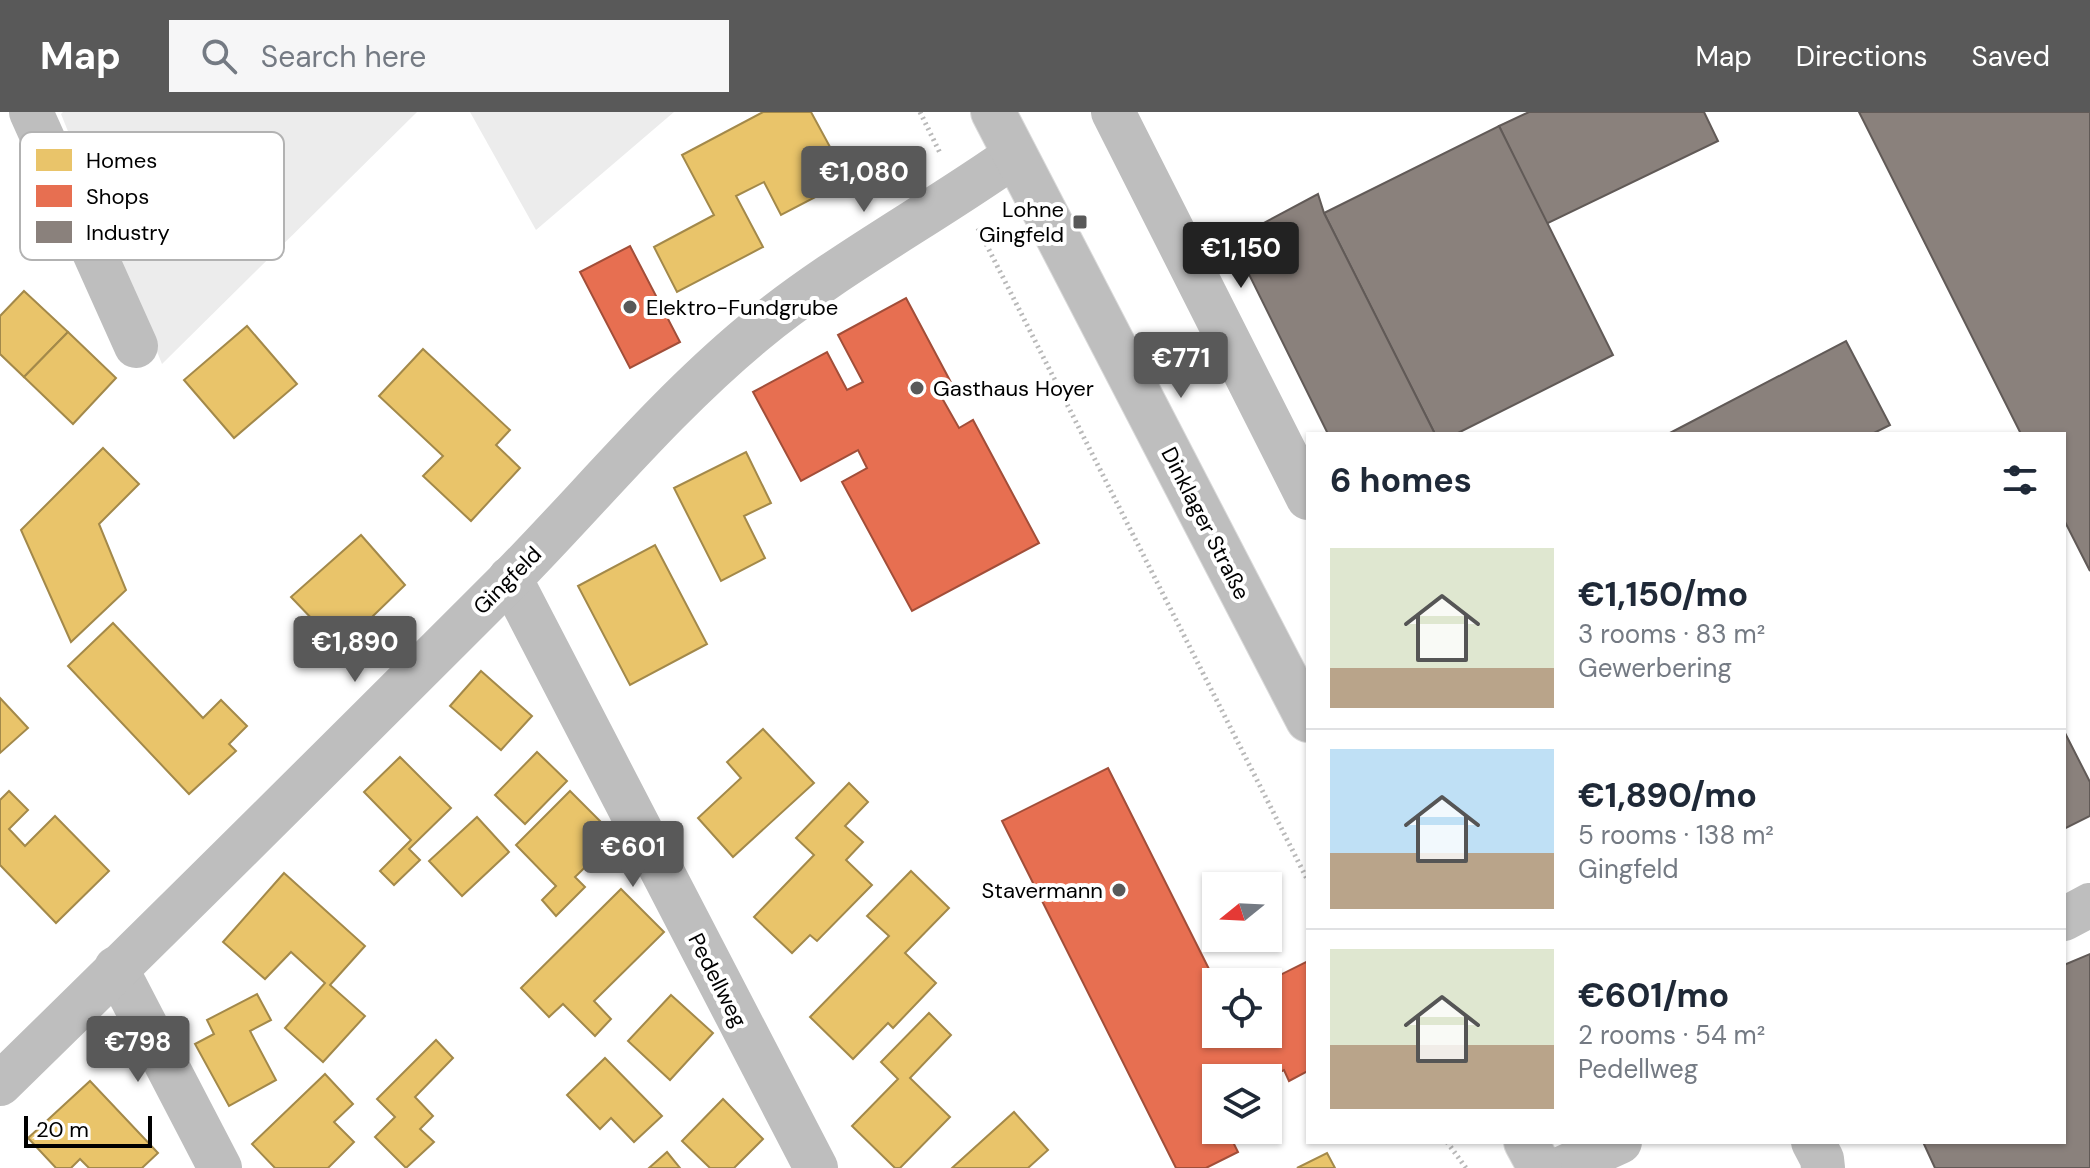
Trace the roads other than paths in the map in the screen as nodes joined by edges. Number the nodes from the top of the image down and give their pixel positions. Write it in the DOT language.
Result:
graph roads {
  1 [pos="31,112"];
  2 [pos="993,112"];
  3 [pos="1113,112"];
  4 [pos="40,132"];
  5 [pos="1015,155"];
  6 [pos="97,260"];
  7 [pos="136,346"];
  8 [pos="1306,494"];
  9 [pos="510,578"];
  10 [pos="1306,716"];
  11 [pos="2090,905"];
  12 [pos="2066,918"];
  13 [pos="116,968"];
  14 [pos="2,1074"];
  15 [pos="1527,1144"];
  16 [pos="1616,1144"];
  17 [pos="1814,1144"];
  18 [pos="220,1168"];
  19 [pos="816,1168"];
  20 [pos="1540,1168"];
  21 [pos="1562,1168"];
  22 [pos="1823,1168"];
  1 -- 4 [label="street"];
  2 -- 5 [label="street, Dinklager Straße"];
  3 -- 8 [label="street"];
  5 -- 9 [label="street, Gingfeld"];
  5 -- 10 [label="street, Dinklager Straße"];
  6 -- 7 [label="street"];
  9 -- 13 [label="street, Gingfeld"];
  9 -- 19 [label="street, Pedellweg"];
  11 -- 12 [label="street"];
  13 -- 14 [label="street, Gingfeld"];
  13 -- 18 [label="street"];
  15 -- 20 [label="street"];
  16 -- 21 [label="street"];
  17 -- 22 [label="street"];
}
